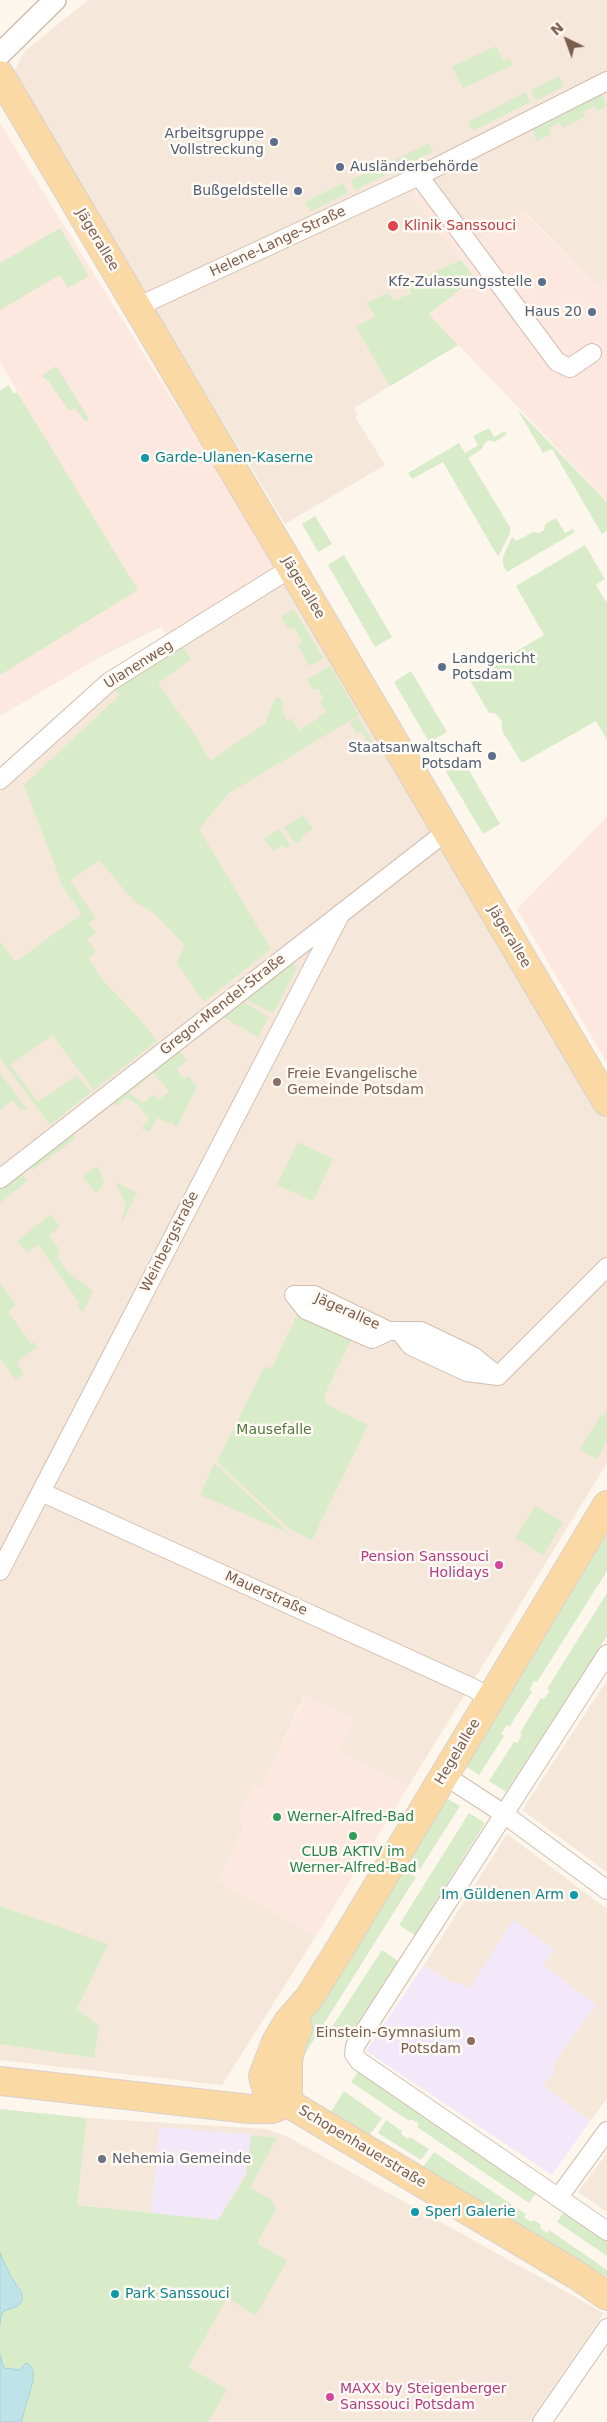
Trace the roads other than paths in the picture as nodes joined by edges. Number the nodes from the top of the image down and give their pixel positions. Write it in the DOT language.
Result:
graph roads {
  1 [pos="55,0"];
  2 [pos="0,54"];
  3 [pos="0,75"];
  4 [pos="607,81"];
  5 [pos="419,176"];
  6 [pos="137,307"];
  7 [pos="592,353"];
  8 [pos="291,568"];
  9 [pos="0,780"];
  10 [pos="447,831"];
  11 [pos="341,913"];
  12 [pos="607,1102"];
  13 [pos="0,1179"];
  14 [pos="607,1267"];
  15 [pos="394,1331"];
  16 [pos="41,1492"];
  17 [pos="607,1505"];
  18 [pos="0,1571"];
  19 [pos="607,1654"];
  20 [pos="491,1699"];
  21 [pos="444,1775"];
  22 [pos="504,1814"];
  23 [pos="607,1890"];
  24 [pos="0,2081"];
  25 [pos="288,2103"];
  26 [pos="607,2131"];
  27 [pos="558,2198"];
  28 [pos="607,2231"];
  29 [pos="607,2296"];
  30 [pos="607,2328"];
  31 [pos="542,2422"];
  1 -- 2 [label="street"];
  3 -- 6 [label="main road, Jägerallee"];
  4 -- 5 [label="street, Helene-Lange-Straße"];
  5 -- 6 [label="street, Helene-Lange-Straße"];
  5 -- 7 [label="street"];
  6 -- 8 [label="main road, Jägerallee"];
  8 -- 9 [label="street, Ulanenweg"];
  8 -- 10 [label="main road, Jägerallee"];
  10 -- 11 [label="street, Gregor-Mendel-Straße"];
  10 -- 12 [label="main road, Jägerallee"];
  11 -- 13 [label="street, Gregor-Mendel-Straße"];
  11 -- 16 [label="street, Weinbergstraße"];
  14 -- 15 [label="street"];
  16 -- 18 [label="street, Weinbergstraße"];
  16 -- 20 [label="street, Mauerstraße"];
  17 -- 20 [label="main road, Hegelallee"];
  19 -- 22 [label="street"];
  20 -- 21 [label="main road, Hegelallee"];
  21 -- 22 [label="street"];
  21 -- 25 [label="main road, Hegelallee"];
  22 -- 23 [label="street"];
  22 -- 27 [label="street"];
  24 -- 25 [label="main road, Schopenhauerstraße"];
  25 -- 29 [label="main road, Schopenhauerstraße"];
  26 -- 27 [label="street"];
  27 -- 28 [label="street"];
  30 -- 31 [label="street"];
}
